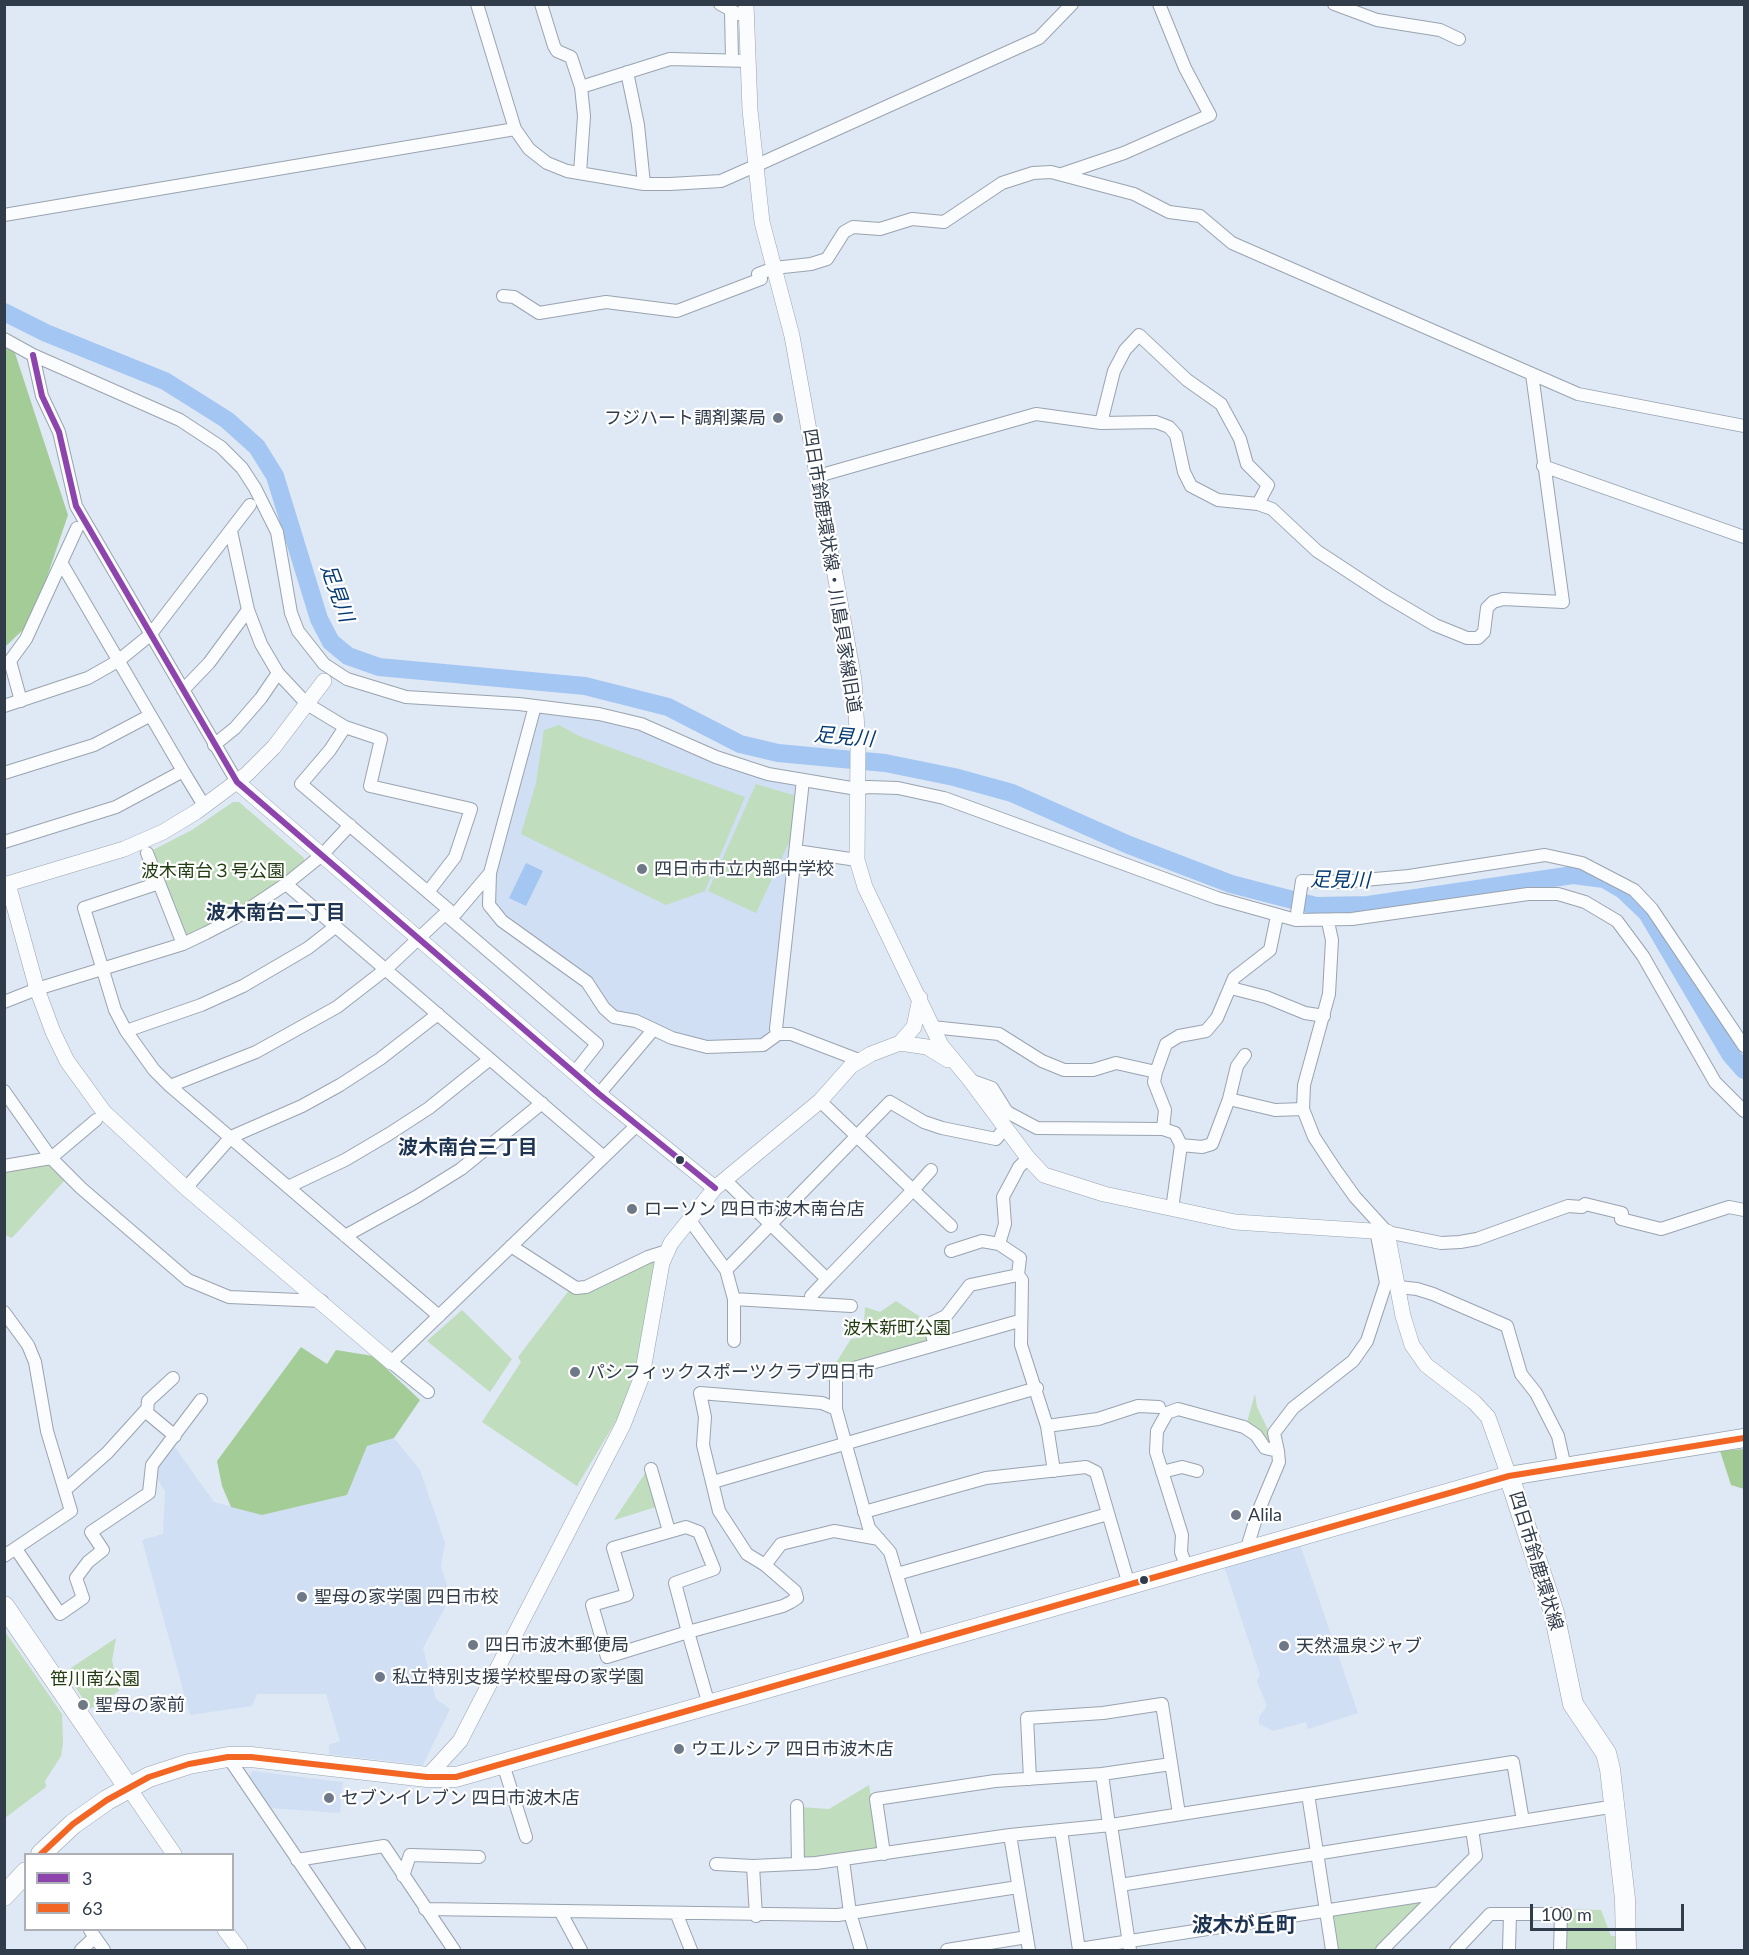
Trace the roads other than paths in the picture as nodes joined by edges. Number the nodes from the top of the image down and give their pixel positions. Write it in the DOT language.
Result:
graph roads {
  1 [pos="477,4"];
  2 [pos="1072,4"];
  3 [pos="1159,4"];
  4 [pos="1334,4"];
  5 [pos="540,5"];
  6 [pos="726,8"];
  7 [pos="746,12"];
  8 [pos="1459,39"];
  9 [pos="732,60"];
  10 [pos="748,61"];
  11 [pos="627,72"];
  12 [pos="581,87"];
  13 [pos="515,129"];
  14 [pos="754,166"];
  15 [pos="580,173"];
  16 [pos="1061,174"];
  17 [pos="644,184"];
  18 [pos="4,215"];
  19 [pos="774,268"];
  20 [pos="503,296"];
  21 [pos="4,339"];
  22 [pos="33,355"];
  23 [pos="1532,374"];
  24 [pos="1101,423"];
  25 [pos="1744,426"];
  26 [pos="1543,466"];
  27 [pos="818,476"];
  28 [pos="1258,504"];
  29 [pos="250,505"];
  30 [pos="77,528"];
  31 [pos="231,531"];
  32 [pos="1744,537"];
  33 [pos="62,564"];
  34 [pos="248,610"];
  35 [pos="150,634"];
  36 [pos="118,661"];
  37 [pos="278,673"];
  38 [pos="324,681"];
  39 [pos="183,690"];
  40 [pos="21,701"];
  41 [pos="307,704"];
  42 [pos="4,706"];
  43 [pos="535,706"];
  44 [pos="149,716"];
  45 [pos="345,727"];
  46 [pos="214,745"];
  47 [pos="183,771"];
  48 [pos="4,773"];
  49 [pos="803,780"];
  50 [pos="237,782"];
  51 [pos="858,787"];
  52 [pos="200,799"];
  53 [pos="350,825"];
  54 [pos="4,842"];
  55 [pos="796,851"];
  56 [pos="147,853"];
  57 [pos="322,855"];
  58 [pos="857,861"];
  59 [pos="490,873"];
  60 [pos="6,880"];
  61 [pos="159,883"];
  62 [pos="286,885"];
  63 [pos="428,892"];
  64 [pos="450,913"];
  65 [pos="1277,916"];
  66 [pos="1297,919"];
  67 [pos="1328,922"];
  68 [pos="335,927"];
  69 [pos="420,939"];
  70 [pos="183,944"];
  71 [pos="386,969"];
  72 [pos="101,971"];
  73 [pos="1231,987"];
  74 [pos="37,989"];
  75 [pos="920,998"];
  76 [pos="4,1002"];
  77 [pos="438,1014"];
  78 [pos="1324,1017"];
  79 [pos="932,1027"];
  80 [pos="653,1030"];
  81 [pos="126,1032"];
  82 [pos="778,1034"];
  83 [pos="900,1043"];
  84 [pos="1744,1046"];
  85 [pos="1245,1055"];
  86 [pos="490,1059"];
  87 [pos="859,1060"];
  88 [pos="958,1067"];
  89 [pos="575,1072"];
  90 [pos="1156,1072"];
  91 [pos="170,1086"];
  92 [pos="4,1091"];
  93 [pos="599,1094"];
  94 [pos="1229,1099"];
  95 [pos="820,1101"];
  96 [pos="542,1103"];
  97 [pos="1303,1109"];
  98 [pos="1744,1111"];
  99 [pos="96,1120"];
  100 [pos="1003,1120"];
  101 [pos="637,1125"];
  102 [pos="1163,1129"];
  103 [pos="231,1137"];
  104 [pos="856,1137"];
  105 [pos="1181,1145"];
  106 [pos="604,1157"];
  107 [pos="51,1158"];
  108 [pos="1028,1158"];
  109 [pos="4,1166"];
  110 [pos="931,1170"];
  111 [pos="720,1184"];
  112 [pos="288,1187"];
  113 [pos="186,1188"];
  114 [pos="913,1190"];
  115 [pos="1172,1209"];
  116 [pos="1744,1210"];
  117 [pos="689,1219"];
  118 [pos="771,1224"];
  119 [pos="951,1226"];
  120 [pos="1382,1231"];
  121 [pos="345,1236"];
  122 [pos="999,1244"];
  123 [pos="512,1246"];
  124 [pos="667,1251"];
  125 [pos="951,1251"];
  126 [pos="726,1270"];
  127 [pos="1018,1275"];
  128 [pos="827,1279"];
  129 [pos="1399,1287"];
  130 [pos="811,1296"];
  131 [pos="734,1299"];
  132 [pos="322,1301"];
  133 [pos="851,1306"];
  134 [pos="4,1312"];
  135 [pos="439,1316"];
  136 [pos="1019,1321"];
  137 [pos="734,1341"];
  138 [pos="935,1345"];
  139 [pos="391,1362"];
  140 [pos="173,1378"];
  141 [pos="1037,1388"];
  142 [pos="428,1392"];
  143 [pos="201,1400"];
  144 [pos="1159,1407"];
  145 [pos="836,1409"];
  146 [pos="147,1412"];
  147 [pos="1047,1426"];
  148 [pos="175,1436"];
  149 [pos="1744,1438"];
  150 [pos="845,1445"];
  151 [pos="1278,1452"];
  152 [pos="1565,1467"];
  153 [pos="651,1469"];
  154 [pos="1054,1471"];
  155 [pos="1197,1471"];
  156 [pos="1162,1472"];
  157 [pos="1509,1476"];
  158 [pos="713,1482"];
  159 [pos="65,1490"];
  160 [pos="864,1512"];
  161 [pos="1108,1514"];
  162 [pos="669,1531"];
  163 [pos="879,1539"];
  164 [pos="16,1549"];
  165 [pos="1246,1551"];
  166 [pos="4,1556"];
  167 [pos="765,1565"];
  168 [pos="1187,1568"];
  169 [pos="897,1574"];
  170 [pos="1129,1585"];
  171 [pos="4,1606"];
  172 [pos="688,1632"];
  173 [pos="918,1646"];
  174 [pos="709,1705"];
  175 [pos="228,1757"];
  176 [pos="503,1764"];
  177 [pos="1171,1764"];
  178 [pos="1102,1774"];
  179 [pos="428,1777"];
  180 [pos="1030,1779"];
  181 [pos="128,1787"];
  182 [pos="1308,1794"];
  183 [pos="797,1806"];
  184 [pos="1616,1806"];
  185 [pos="1179,1814"];
  186 [pos="1523,1821"];
  187 [pos="1110,1825"];
  188 [pos="1472,1829"];
  189 [pos="1061,1830"];
  190 [pos="1010,1835"];
  191 [pos="526,1837"];
  192 [pos="42,1853"];
  193 [pos="173,1853"];
  194 [pos="1316,1853"];
  195 [pos="884,1854"];
  196 [pos="479,1857"];
  197 [pos="297,1860"];
  198 [pos="843,1860"];
  199 [pos="716,1864"];
  200 [pos="798,1864"];
  201 [pos="753,1866"];
  202 [pos="24,1874"];
  203 [pos="403,1875"];
  204 [pos="1120,1885"];
  205 [pos="1018,1887"];
  206 [pos="1439,1893"];
  207 [pos="4,1896"];
  208 [pos="425,1909"];
  209 [pos="560,1911"];
  210 [pos="1325,1911"];
  211 [pos="850,1913"];
  212 [pos="1510,1914"];
  213 [pos="677,1915"];
  214 [pos="756,1916"];
  215 [pos="226,1931"];
  216 [pos="92,1933"];
  217 [pos="1027,1938"];
  218 [pos="1130,1946"];
  219 [pos="81,1950"];
  220 [pos="104,1950"];
  221 [pos="240,1950"];
  222 [pos="359,1950"];
  223 [pos="454,1950"];
  224 [pos="581,1950"];
  225 [pos="692,1950"];
  226 [pos="861,1950"];
  227 [pos="947,1950"];
  228 [pos="1029,1950"];
  229 [pos="1079,1950"];
  230 [pos="1332,1950"];
  231 [pos="1382,1950"];
  232 [pos="1456,1950"];
  233 [pos="1509,1950"];
  234 [pos="1560,1950"];
  235 [pos="1626,1950"];
  1 -- 13 [label="street"];
  2 -- 14 [label="street"];
  3 -- 16 [label="street"];
  4 -- 8 [label="street"];
  5 -- 12 [label="street"];
  6 -- 7 [label="street"];
  6 -- 9 [label="street"];
  7 -- 10 [label="street, 四日市鈴鹿環状線・川島貝家線旧道"];
  9 -- 10 [label="street"];
  9 -- 11 [label="street"];
  10 -- 14 [label="street, 四日市鈴鹿環状線・川島貝家線旧道"];
  11 -- 12 [label="street"];
  11 -- 17 [label="street"];
  12 -- 15 [label="street"];
  13 -- 15 [label="street"];
  13 -- 18 [label="street"];
  14 -- 17 [label="street"];
  14 -- 19 [label="street, 四日市鈴鹿環状線・川島貝家線旧道"];
  15 -- 17 [label="street"];
  16 -- 19 [label="street"];
  16 -- 23 [label="street"];
  19 -- 20 [label="street"];
  19 -- 27 [label="street, 四日市鈴鹿環状線・川島貝家線旧道"];
  21 -- 22 [label="street"];
  22 -- 35 [label="street"];
  22 -- 43 [label="street"];
  23 -- 25 [label="street"];
  23 -- 26 [label="street"];
  24 -- 27 [label="street"];
  24 -- 28 [label="street"];
  24 -- 28 [label="street"];
  26 -- 28 [label="street"];
  26 -- 32 [label="street"];
  27 -- 51 [label="street, 四日市鈴鹿環状線・川島貝家線旧道"];
  29 -- 31 [label="street"];
  30 -- 33 [label="street"];
  31 -- 34 [label="street"];
  31 -- 35 [label="street"];
  33 -- 36 [label="street"];
  33 -- 40 [label="street"];
  34 -- 37 [label="street"];
  34 -- 39 [label="street"];
  35 -- 36 [label="street"];
  35 -- 39 [label="street"];
  36 -- 40 [label="street"];
  36 -- 44 [label="street"];
  37 -- 41 [label="street"];
  37 -- 46 [label="street"];
  38 -- 41 [label="street"];
  39 -- 46 [label="street"];
  40 -- 42 [label="street"];
  41 -- 45 [label="street"];
  41 -- 50 [label="street"];
  43 -- 49 [label="street"];
  43 -- 59 [label="street"];
  44 -- 47 [label="street"];
  44 -- 48 [label="street"];
  45 -- 53 [label="street"];
  45 -- 63 [label="street"];
  46 -- 50 [label="street"];
  47 -- 52 [label="street"];
  47 -- 54 [label="street"];
  49 -- 51 [label="street"];
  49 -- 55 [label="street"];
  50 -- 57 [label="street"];
  50 -- 60 [label="street"];
  51 -- 58 [label="street, 四日市鈴鹿環状線・川島貝家線旧道"];
  51 -- 65 [label="street"];
  53 -- 57 [label="street"];
  53 -- 63 [label="street"];
  55 -- 58 [label="street"];
  55 -- 82 [label="street"];
  56 -- 61 [label="street"];
  57 -- 62 [label="street"];
  57 -- 69 [label="street"];
  58 -- 75 [label="street, 四日市鈴鹿環状線・川島貝家線旧道"];
  59 -- 64 [label="street"];
  59 -- 80 [label="street"];
  60 -- 74 [label="street"];
  61 -- 70 [label="street"];
  61 -- 72 [label="street"];
  62 -- 68 [label="street"];
  62 -- 70 [label="street"];
  63 -- 64 [label="street"];
  64 -- 69 [label="street"];
  64 -- 89 [label="street"];
  65 -- 66 [label="street"];
  65 -- 73 [label="street"];
  66 -- 67 [label="street"];
  66 -- 84 [label="street"];
  67 -- 78 [label="street"];
  67 -- 98 [label="street"];
  68 -- 71 [label="street"];
  68 -- 81 [label="street"];
  69 -- 71 [label="street"];
  69 -- 89 [label="street"];
  70 -- 72 [label="street"];
  71 -- 77 [label="street"];
  71 -- 91 [label="street"];
  72 -- 74 [label="street"];
  72 -- 81 [label="street"];
  73 -- 78 [label="street"];
  73 -- 90 [label="street"];
  74 -- 76 [label="street"];
  74 -- 113 [label="street"];
  75 -- 79 [label="street, 四日市鈴鹿環状線・川島貝家線旧道"];
  75 -- 83 [label="street"];
  77 -- 86 [label="street"];
  77 -- 103 [label="street"];
  78 -- 97 [label="street"];
  79 -- 88 [label="street, 四日市鈴鹿環状線・川島貝家線旧道"];
  79 -- 90 [label="street"];
  80 -- 82 [label="street"];
  80 -- 93 [label="street"];
  81 -- 91 [label="street"];
  82 -- 87 [label="street"];
  83 -- 87 [label="street"];
  83 -- 88 [label="street"];
  85 -- 94 [label="street"];
  86 -- 96 [label="street"];
  86 -- 112 [label="street"];
  87 -- 95 [label="street"];
  88 -- 100 [label="street, 四日市鈴鹿環状線・川島貝家線旧道"];
  89 -- 93 [label="street"];
  90 -- 102 [label="street"];
  91 -- 103 [label="street"];
  92 -- 107 [label="street"];
  93 -- 101 [label="street"];
  94 -- 97 [label="street"];
  94 -- 105 [label="street"];
  95 -- 104 [label="street"];
  95 -- 111 [label="street"];
  96 -- 106 [label="street"];
  96 -- 121 [label="street"];
  97 -- 120 [label="street"];
  99 -- 107 [label="street"];
  100 -- 102 [label="street"];
  100 -- 104 [label="street"];
  100 -- 108 [label="street, 四日市鈴鹿環状線・川島貝家線旧道"];
  101 -- 106 [label="street"];
  101 -- 111 [label="street"];
  102 -- 105 [label="street"];
  103 -- 112 [label="street"];
  103 -- 113 [label="street"];
  104 -- 114 [label="street"];
  104 -- 118 [label="street"];
  105 -- 115 [label="street"];
  106 -- 123 [label="street"];
  107 -- 109 [label="street"];
  107 -- 132 [label="street"];
  108 -- 115 [label="street, 四日市鈴鹿環状線・川島貝家線旧道"];
  108 -- 122 [label="street"];
  110 -- 114 [label="street"];
  111 -- 117 [label="street"];
  111 -- 118 [label="street"];
  112 -- 121 [label="street"];
  113 -- 132 [label="street"];
  114 -- 119 [label="street"];
  114 -- 128 [label="street"];
  115 -- 120 [label="street, 四日市鈴鹿環状線・川島貝家線旧道"];
  116 -- 120 [label="street"];
  117 -- 124 [label="street"];
  117 -- 126 [label="street"];
  118 -- 126 [label="street"];
  118 -- 128 [label="street"];
  120 -- 129 [label="street"];
  120 -- 151 [label="street"];
  121 -- 135 [label="street"];
  122 -- 125 [label="street"];
  122 -- 127 [label="street"];
  123 -- 124 [label="street"];
  123 -- 135 [label="street"];
  124 -- 179 [label="street"];
  126 -- 131 [label="street"];
  127 -- 136 [label="street"];
  127 -- 138 [label="street"];
  128 -- 130 [label="street"];
  129 -- 152 [label="street"];
  129 -- 157 [label="street"];
  131 -- 133 [label="street"];
  131 -- 137 [label="street"];
  132 -- 139 [label="street"];
  134 -- 159 [label="street"];
  135 -- 139 [label="street"];
  136 -- 138 [label="street"];
  136 -- 141 [label="street"];
  138 -- 145 [label="street"];
  139 -- 142 [label="street"];
  140 -- 146 [label="street"];
  141 -- 147 [label="street"];
  141 -- 150 [label="street"];
  143 -- 148 [label="street"];
  144 -- 147 [label="street"];
  145 -- 150 [label="street"];
  145 -- 158 [label="street"];
  146 -- 148 [label="street"];
  146 -- 159 [label="street"];
  147 -- 154 [label="street"];
  148 -- 164 [label="street"];
  149 -- 152 [label="main road"];
  150 -- 158 [label="street"];
  150 -- 160 [label="street"];
  151 -- 156 [label="street"];
  151 -- 165 [label="street"];
  152 -- 157 [label="main road"];
  153 -- 162 [label="street"];
  154 -- 160 [label="street"];
  154 -- 161 [label="street"];
  155 -- 156 [label="street"];
  156 -- 168 [label="street"];
  157 -- 165 [label="main road, 四日市鈴鹿環状線"];
  157 -- 184 [label="main road, 四日市鈴鹿環状線"];
  158 -- 167 [label="street"];
  159 -- 164 [label="street"];
  160 -- 163 [label="street"];
  161 -- 169 [label="street"];
  161 -- 170 [label="street"];
  162 -- 172 [label="street"];
  162 -- 172 [label="street"];
  163 -- 167 [label="street"];
  163 -- 169 [label="street"];
  164 -- 166 [label="street"];
  165 -- 168 [label="main road, 四日市鈴鹿環状線"];
  167 -- 172 [label="street"];
  168 -- 170 [label="main road, 四日市鈴鹿環状線"];
  169 -- 173 [label="street"];
  170 -- 173 [label="main road, 四日市鈴鹿環状線"];
  171 -- 181 [label="main road"];
  172 -- 174 [label="street"];
  173 -- 174 [label="main road, 四日市鈴鹿環状線"];
  174 -- 176 [label="main road, 四日市鈴鹿環状線"];
  175 -- 179 [label="main road, 四日市鈴鹿環状線"];
  175 -- 181 [label="main road, 四日市鈴鹿環状線"];
  175 -- 197 [label="street"];
  176 -- 179 [label="main road, 四日市鈴鹿環状線"];
  176 -- 191 [label="street"];
  177 -- 178 [label="street"];
  177 -- 180 [label="street"];
  177 -- 185 [label="street"];
  178 -- 180 [label="street"];
  178 -- 187 [label="street"];
  180 -- 195 [label="street"];
  181 -- 192 [label="main road, 四日市鈴鹿環状線"];
  181 -- 193 [label="street"];
  182 -- 185 [label="street"];
  182 -- 186 [label="street"];
  182 -- 194 [label="street"];
  183 -- 200 [label="street"];
  184 -- 186 [label="street"];
  184 -- 235 [label="main road, 四日市鈴鹿環状線"];
  185 -- 187 [label="street"];
  186 -- 188 [label="street"];
  187 -- 189 [label="street"];
  187 -- 204 [label="street"];
  188 -- 194 [label="street"];
  188 -- 206 [label="street"];
  189 -- 190 [label="street"];
  189 -- 229 [label="street"];
  190 -- 195 [label="street"];
  190 -- 205 [label="street"];
  194 -- 204 [label="street"];
  194 -- 210 [label="street"];
  195 -- 198 [label="street"];
  196 -- 203 [label="street"];
  197 -- 203 [label="street"];
  197 -- 222 [label="street"];
  198 -- 200 [label="street"];
  198 -- 211 [label="street"];
  199 -- 201 [label="street"];
  200 -- 201 [label="street"];
  201 -- 214 [label="street"];
  202 -- 207 [label="main road"];
  203 -- 208 [label="street"];
  204 -- 218 [label="street"];
  205 -- 211 [label="street"];
  205 -- 217 [label="street"];
  206 -- 210 [label="street"];
  206 -- 231 [label="street"];
  208 -- 209 [label="street"];
  208 -- 223 [label="street"];
  209 -- 213 [label="street"];
  209 -- 224 [label="street"];
  210 -- 218 [label="street"];
  210 -- 230 [label="street"];
  211 -- 214 [label="street"];
  211 -- 226 [label="street"];
  212 -- 232 [label="street"];
  212 -- 233 [label="street"];
  212 -- 234 [label="street"];
  213 -- 214 [label="street"];
  213 -- 225 [label="street"];
  215 -- 221 [label="street"];
  216 -- 219 [label="street"];
  216 -- 220 [label="street"];
  217 -- 227 [label="street"];
  217 -- 228 [label="street"];
  218 -- 229 [label="street"];
}
